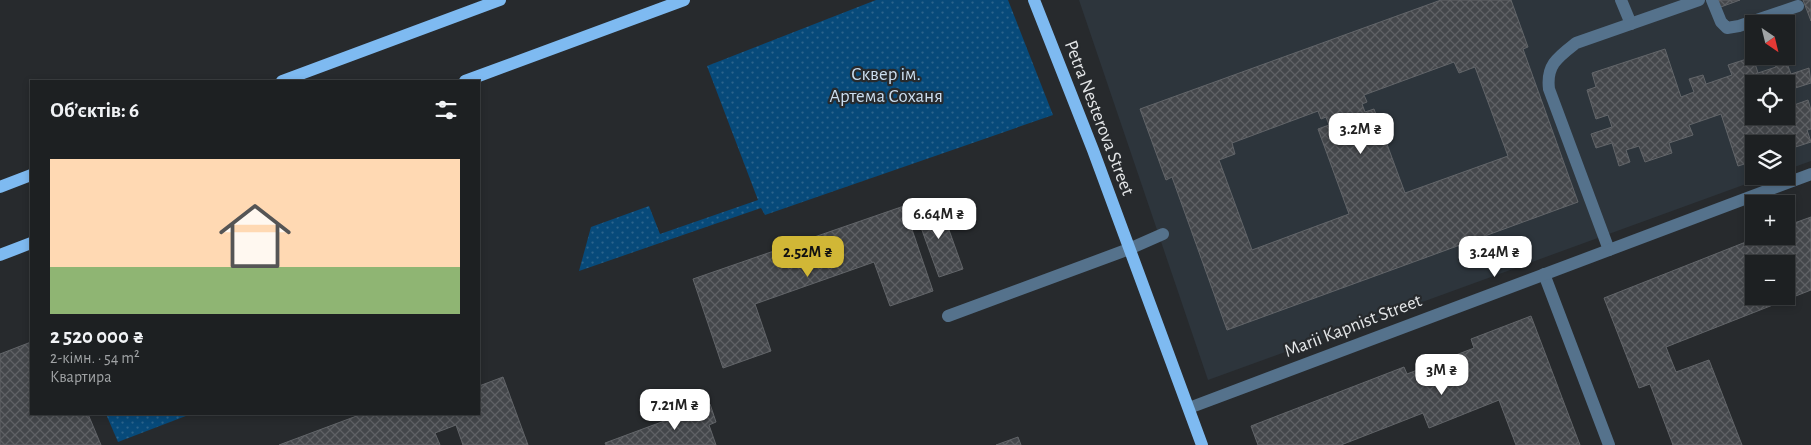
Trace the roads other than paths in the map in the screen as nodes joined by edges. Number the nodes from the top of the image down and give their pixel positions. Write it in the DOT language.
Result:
graph roads {
  1 [pos="500,0"];
  2 [pos="684,0"];
  3 [pos="1034,0"];
  4 [pos="1621,0"];
  5 [pos="1699,0"];
  6 [pos="1712,0"];
  7 [pos="1798,6"];
  8 [pos="1631,24"];
  9 [pos="285,80"];
  10 [pos="469,80"];
  11 [pos="1811,174"];
  12 [pos="30,175"];
  13 [pos="0,187"];
  14 [pos="1163,234"];
  15 [pos="30,243"];
  16 [pos="1128,249"];
  17 [pos="1609,250"];
  18 [pos="0,255"];
  19 [pos="1544,274"];
  20 [pos="948,316"];
  21 [pos="1188,408"];
  22 [pos="1202,445"];
  23 [pos="1609,445"];
  1 -- 9 [label="main road"];
  2 -- 10 [label="main road"];
  3 -- 16 [label="main road, Petra Nesterova Street"];
  4 -- 8 [label="street"];
  5 -- 8 [label="street"];
  6 -- 7 [label="street"];
  8 -- 17 [label="street"];
  11 -- 17 [label="street, Marii Kapnist Street"];
  12 -- 13 [label="main road"];
  14 -- 16 [label="street"];
  15 -- 18 [label="main road"];
  16 -- 20 [label="street"];
  16 -- 21 [label="main road, Petra Nesterova Street"];
  17 -- 19 [label="street, Marii Kapnist Street"];
  19 -- 21 [label="street, Marii Kapnist Street"];
  19 -- 23 [label="street"];
  21 -- 22 [label="main road, Petra Nesterova Street"];
}
